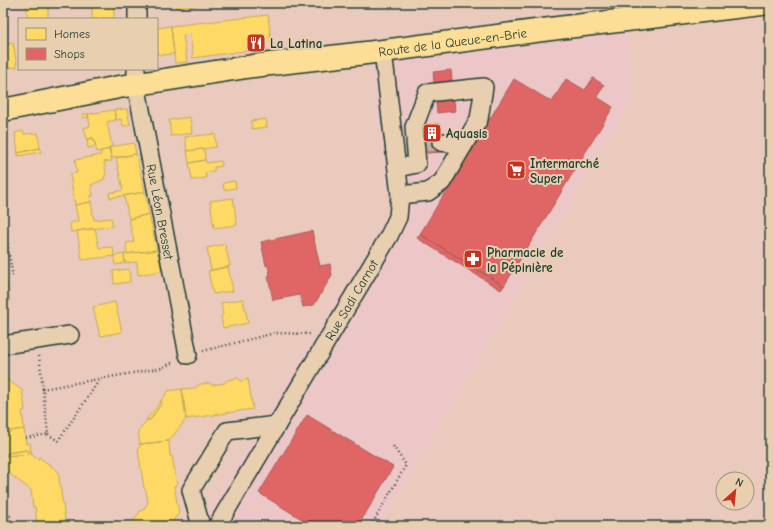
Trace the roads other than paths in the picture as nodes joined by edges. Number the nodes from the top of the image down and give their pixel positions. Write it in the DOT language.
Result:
graph roads {
  1 [pos="137,3"];
  2 [pos="770,3"];
  3 [pos="137,18"];
  4 [pos="383,51"];
  5 [pos="136,77"];
  6 [pos="3,110"];
  7 [pos="427,143"];
  8 [pos="464,144"];
  9 [pos="397,168"];
  10 [pos="400,195"];
  11 [pos="70,335"];
  12 [pos="3,345"];
  13 [pos="188,355"];
  14 [pos="277,425"];
  15 [pos="201,526"];
  16 [pos="217,526"];
  1 -- 3 [label="street"];
  2 -- 4 [label="main road, Route de la Queue-en-Brie"];
  4 -- 5 [label="main road, Route de la Queue-en-Brie"];
  4 -- 9 [label="street, Rue Sadi Carnot"];
  5 -- 6 [label="main road, Route de la Queue-en-Brie"];
  5 -- 13 [label="street, Rue Léon Bresset"];
  7 -- 8 [label="street"];
  7 -- 8 [label="street"];
  7 -- 9 [label="street"];
  8 -- 10 [label="street"];
  9 -- 10 [label="street, Rue Sadi Carnot"];
  10 -- 14 [label="street, Rue Sadi Carnot"];
  11 -- 12 [label="street"];
  14 -- 15 [label="street"];
  14 -- 16 [label="street, Rue Sadi Carnot"];
}
